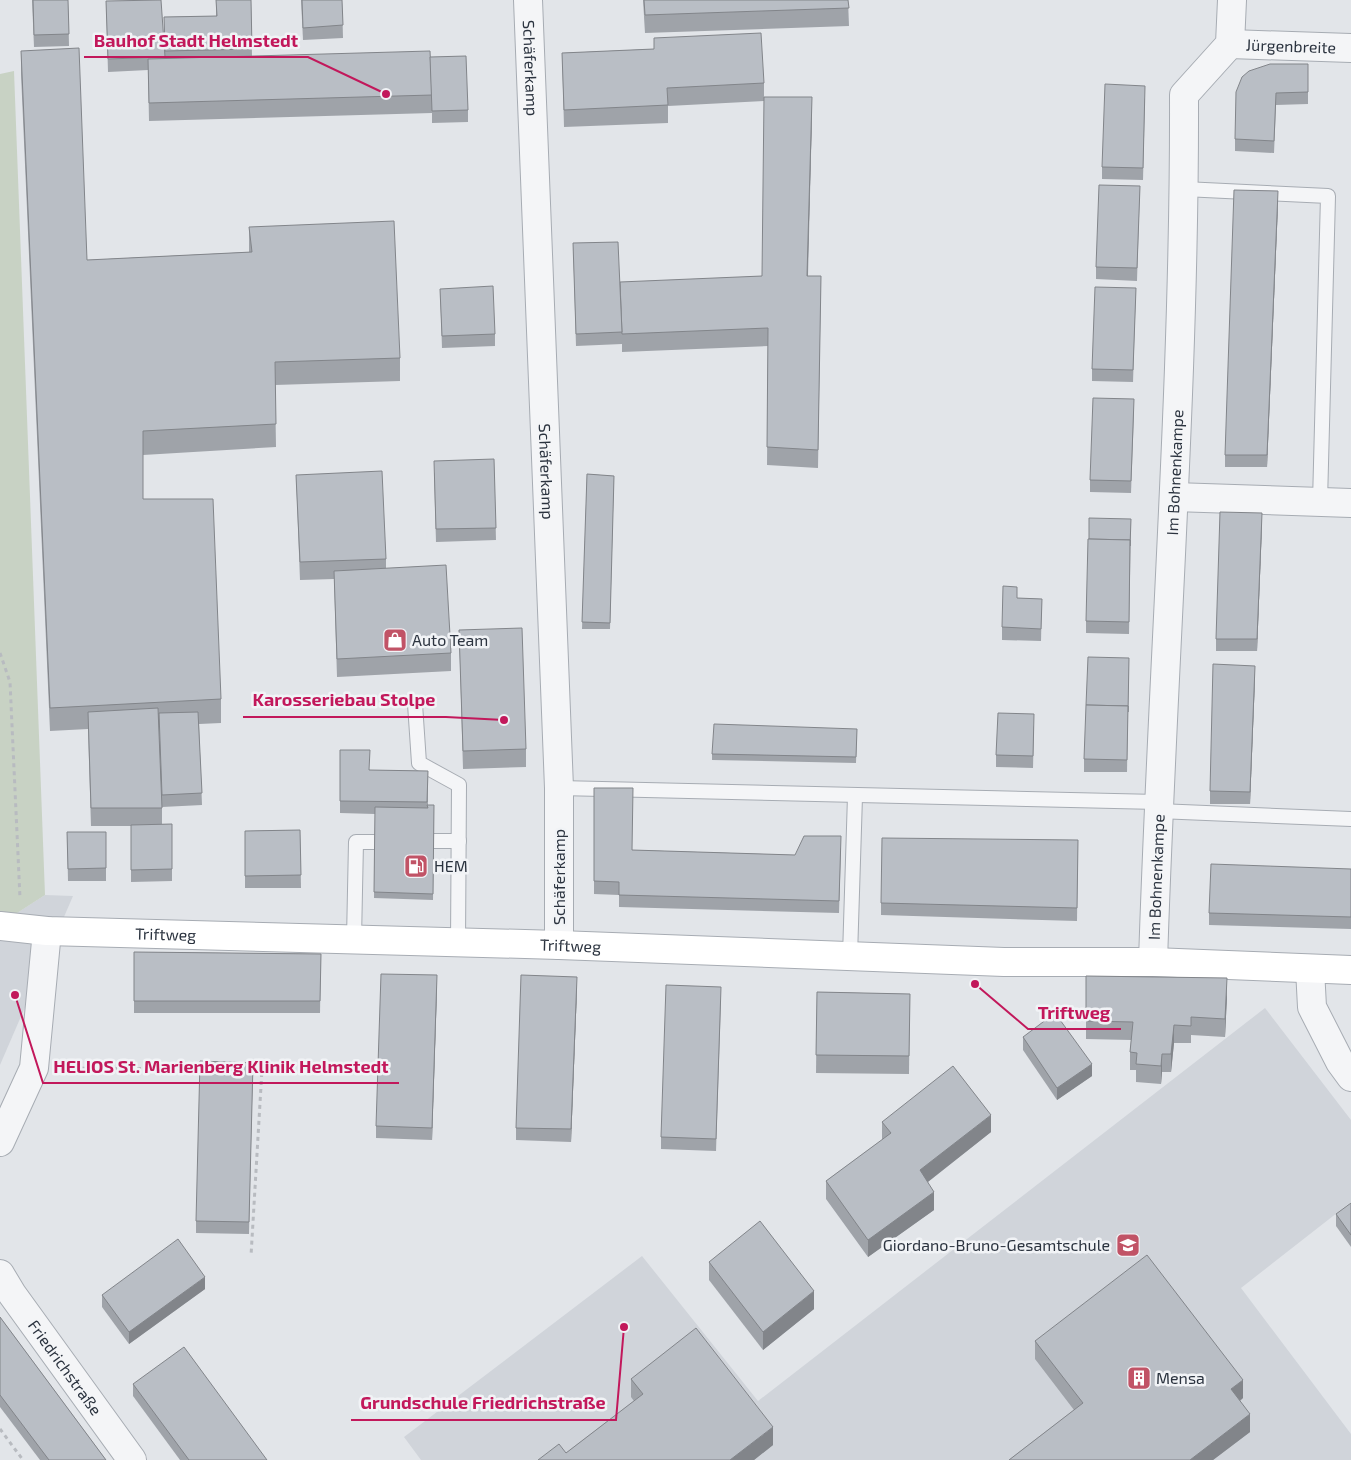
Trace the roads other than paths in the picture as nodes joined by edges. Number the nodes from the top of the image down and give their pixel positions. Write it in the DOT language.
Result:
graph roads {
  1 [pos="528,0"];
  2 [pos="1232,0"];
  3 [pos="1230,44"];
  4 [pos="1351,48"];
  5 [pos="1184,189"];
  6 [pos="1174,497"];
  7 [pos="1320,502"];
  8 [pos="1351,503"];
  9 [pos="415,704"];
  10 [pos="559,788"];
  11 [pos="855,796"];
  12 [pos="1158,807"];
  13 [pos="1351,820"];
  14 [pos="459,841"];
  15 [pos="23,928"];
  16 [pos="354,940"];
  17 [pos="458,943"];
  18 [pos="559,945"];
  19 [pos="850,956"];
  20 [pos="1152,962"];
  21 [pos="1310,968"];
  22 [pos="1351,970"];
  23 [pos="1351,1078"];
  24 [pos="0,1142"];
  25 [pos="0,1274"];
  26 [pos="132,1460"];
  1 -- 10 [label="street, Schäferkamp"];
  2 -- 3 [label="street"];
  3 -- 4 [label="street, Jürgenbreite"];
  3 -- 5 [label="street, Im Bohnenkampe"];
  5 -- 6 [label="street, Im Bohnenkampe"];
  5 -- 7 [label="lane"];
  6 -- 7 [label="street"];
  6 -- 12 [label="street, Im Bohnenkampe"];
  7 -- 8 [label="street"];
  9 -- 14 [label="lane"];
  10 -- 11 [label="lane"];
  10 -- 18 [label="street, Schäferkamp"];
  11 -- 12 [label="lane"];
  11 -- 19 [label="lane"];
  12 -- 13 [label="lane"];
  12 -- 20 [label="street, Im Bohnenkampe"];
  14 -- 16 [label="lane"];
  14 -- 17 [label="lane"];
  15 -- 16 [label="main road, Triftweg"];
  15 -- 24 [label="street"];
  16 -- 17 [label="main road, Triftweg"];
  17 -- 18 [label="main road, Triftweg"];
  18 -- 19 [label="main road, Triftweg"];
  19 -- 20 [label="main road, Triftweg"];
  20 -- 21 [label="main road, Triftweg"];
  21 -- 22 [label="main road, Triftweg"];
  21 -- 23 [label="street"];
  25 -- 26 [label="street, Friedrichstraße"];
}
